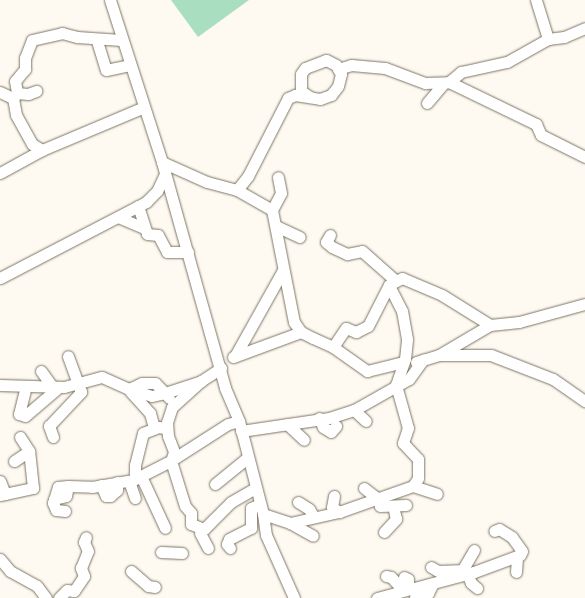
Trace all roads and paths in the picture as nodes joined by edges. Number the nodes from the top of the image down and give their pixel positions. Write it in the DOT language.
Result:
graph roads {
  1 [pos="110,0"];
  2 [pos="536,0"];
  3 [pos="585,28"];
  4 [pos="548,39"];
  5 [pos="100,40"];
  6 [pos="121,40"];
  7 [pos="129,65"];
  8 [pos="338,69"];
  9 [pos="300,81"];
  10 [pos="446,83"];
  11 [pos="36,91"];
  12 [pos="0,92"];
  13 [pos="15,95"];
  14 [pos="310,97"];
  15 [pos="288,98"];
  16 [pos="427,103"];
  17 [pos="142,108"];
  18 [pos="42,150"];
  19 [pos="585,157"];
  20 [pos="162,162"];
  21 [pos="0,173"];
  22 [pos="165,174"];
  23 [pos="278,177"];
  24 [pos="237,190"];
  25 [pos="138,206"];
  26 [pos="272,210"];
  27 [pos="118,217"];
  28 [pos="276,226"];
  29 [pos="144,228"];
  30 [pos="330,235"];
  31 [pos="300,237"];
  32 [pos="188,252"];
  33 [pos="282,270"];
  34 [pos="0,278"];
  35 [pos="392,283"];
  36 [pos="585,304"];
  37 [pos="490,325"];
  38 [pos="301,332"];
  39 [pos="333,347"];
  40 [pos="439,355"];
  41 [pos="68,356"];
  42 [pos="235,356"];
  43 [pos="423,360"];
  44 [pos="404,361"];
  45 [pos="220,366"];
  46 [pos="41,371"];
  47 [pos="77,381"];
  48 [pos="201,381"];
  49 [pos="0,385"];
  50 [pos="396,385"];
  51 [pos="26,386"];
  52 [pos="55,386"];
  53 [pos="129,389"];
  54 [pos="165,393"];
  55 [pos="585,401"];
  56 [pos="172,407"];
  57 [pos="354,410"];
  58 [pos="319,418"];
  59 [pos="366,422"];
  60 [pos="287,424"];
  61 [pos="240,426"];
  62 [pos="336,426"];
  63 [pos="154,428"];
  64 [pos="167,429"];
  65 [pos="20,437"];
  66 [pos="53,437"];
  67 [pos="304,440"];
  68 [pos="29,451"];
  69 [pos="247,458"];
  70 [pos="14,461"];
  71 [pos="171,461"];
  72 [pos="132,479"];
  73 [pos="0,481"];
  74 [pos="215,484"];
  75 [pos="413,486"];
  76 [pos="255,488"];
  77 [pos="364,488"];
  78 [pos="3,494"];
  79 [pos="437,494"];
  80 [pos="334,496"];
  81 [pos="136,498"];
  82 [pos="378,499"];
  83 [pos="298,502"];
  84 [pos="406,504"];
  85 [pos="393,506"];
  86 [pos="262,509"];
  87 [pos="65,511"];
  88 [pos="339,512"];
  89 [pos="314,517"];
  90 [pos="290,523"];
  91 [pos="165,528"];
  92 [pos="494,531"];
  93 [pos="384,532"];
  94 [pos="200,533"];
  95 [pos="313,536"];
  96 [pos="86,537"];
  97 [pos="208,548"];
  98 [pos="230,548"];
  99 [pos="474,550"];
  100 [pos="161,552"];
  101 [pos="182,553"];
  102 [pos="518,556"];
  103 [pos="0,559"];
  104 [pos="431,567"];
  105 [pos="132,570"];
  106 [pos="467,572"];
  107 [pos="516,572"];
  108 [pos="386,576"];
  109 [pos="404,577"];
  110 [pos="155,587"];
  111 [pos="477,588"];
  112 [pos="409,592"];
  113 [pos="46,598"];
  114 [pos="59,598"];
  115 [pos="294,598"];
  116 [pos="377,598"];
  1 -- 6 [label="street"];
  2 -- 4 [label="street"];
  3 -- 4 [label="street"];
  4 -- 10 [label="street"];
  5 -- 6 [label="street"];
  5 -- 7 [label="street"];
  5 -- 13 [label="street"];
  6 -- 7 [label="street"];
  7 -- 17 [label="street"];
  8 -- 9 [label="street"];
  8 -- 10 [label="street"];
  8 -- 14 [label="street"];
  9 -- 14 [label="street"];
  9 -- 15 [label="street"];
  10 -- 16 [label="street"];
  10 -- 19 [label="street"];
  11 -- 13 [label="street"];
  12 -- 13 [label="street"];
  13 -- 18 [label="street"];
  14 -- 15 [label="street"];
  15 -- 24 [label="street"];
  17 -- 18 [label="street"];
  17 -- 20 [label="street"];
  18 -- 21 [label="street"];
  20 -- 22 [label="street"];
  20 -- 24 [label="street"];
  22 -- 25 [label="street"];
  22 -- 32 [label="street"];
  23 -- 26 [label="street"];
  24 -- 26 [label="street"];
  25 -- 27 [label="street"];
  25 -- 29 [label="street"];
  26 -- 28 [label="street"];
  27 -- 29 [label="street"];
  27 -- 34 [label="street"];
  28 -- 31 [label="street"];
  28 -- 33 [label="street"];
  29 -- 32 [label="street"];
  30 -- 35 [label="street"];
  32 -- 45 [label="street"];
  33 -- 38 [label="street"];
  33 -- 42 [label="street"];
  35 -- 37 [label="street"];
  35 -- 39 [label="street"];
  35 -- 44 [label="street"];
  36 -- 37 [label="street"];
  37 -- 40 [label="street"];
  38 -- 39 [label="street"];
  38 -- 42 [label="street"];
  39 -- 44 [label="street"];
  40 -- 43 [label="street"];
  40 -- 55 [label="street"];
  41 -- 47 [label="street"];
  42 -- 45 [label="street"];
  43 -- 44 [label="street"];
  43 -- 50 [label="street"];
  44 -- 50 [label="street"];
  45 -- 48 [label="street"];
  45 -- 61 [label="street"];
  46 -- 52 [label="street"];
  47 -- 52 [label="street"];
  47 -- 53 [label="street"];
  47 -- 66 [label="street"];
  48 -- 54 [label="street"];
  48 -- 56 [label="street"];
  49 -- 51 [label="street"];
  50 -- 57 [label="street"];
  50 -- 75 [label="street"];
  51 -- 52 [label="street"];
  51 -- 52 [label="street"];
  53 -- 54 [label="street"];
  53 -- 63 [label="street"];
  54 -- 56 [label="street"];
  56 -- 64 [label="street"];
  57 -- 58 [label="street"];
  57 -- 59 [label="street"];
  58 -- 60 [label="street"];
  58 -- 62 [label="street"];
  60 -- 61 [label="street"];
  60 -- 67 [label="street"];
  61 -- 69 [label="street"];
  61 -- 71 [label="street"];
  63 -- 64 [label="street"];
  63 -- 72 [label="street"];
  64 -- 71 [label="street"];
  65 -- 68 [label="street"];
  68 -- 70 [label="street"];
  68 -- 78 [label="street"];
  69 -- 74 [label="street"];
  69 -- 76 [label="street"];
  71 -- 72 [label="street"];
  71 -- 76 [label="street"];
  72 -- 81 [label="street"];
  72 -- 87 [label="street"];
  72 -- 91 [label="street"];
  73 -- 78 [label="street"];
  75 -- 79 [label="street"];
  75 -- 82 [label="street"];
  76 -- 86 [label="street"];
  77 -- 82 [label="street"];
  80 -- 88 [label="street"];
  82 -- 85 [label="street"];
  82 -- 88 [label="street"];
  83 -- 89 [label="street"];
  84 -- 85 [label="street"];
  85 -- 93 [label="street"];
  86 -- 90 [label="street"];
  86 -- 98 [label="street"];
  86 -- 115 [label="street"];
  88 -- 89 [label="street"];
  89 -- 90 [label="street"];
  90 -- 95 [label="street"];
  92 -- 102 [label="street"];
  94 -- 97 [label="street"];
  96 -- 114 [label="street"];
  99 -- 106 [label="street"];
  100 -- 101 [label="street"];
  102 -- 106 [label="street"];
  102 -- 107 [label="street"];
  103 -- 113 [label="street"];
  104 -- 106 [label="street"];
  105 -- 110 [label="street"];
  106 -- 111 [label="street"];
  106 -- 112 [label="street"];
  108 -- 112 [label="street"];
  109 -- 112 [label="street"];
  112 -- 116 [label="street"];
}
